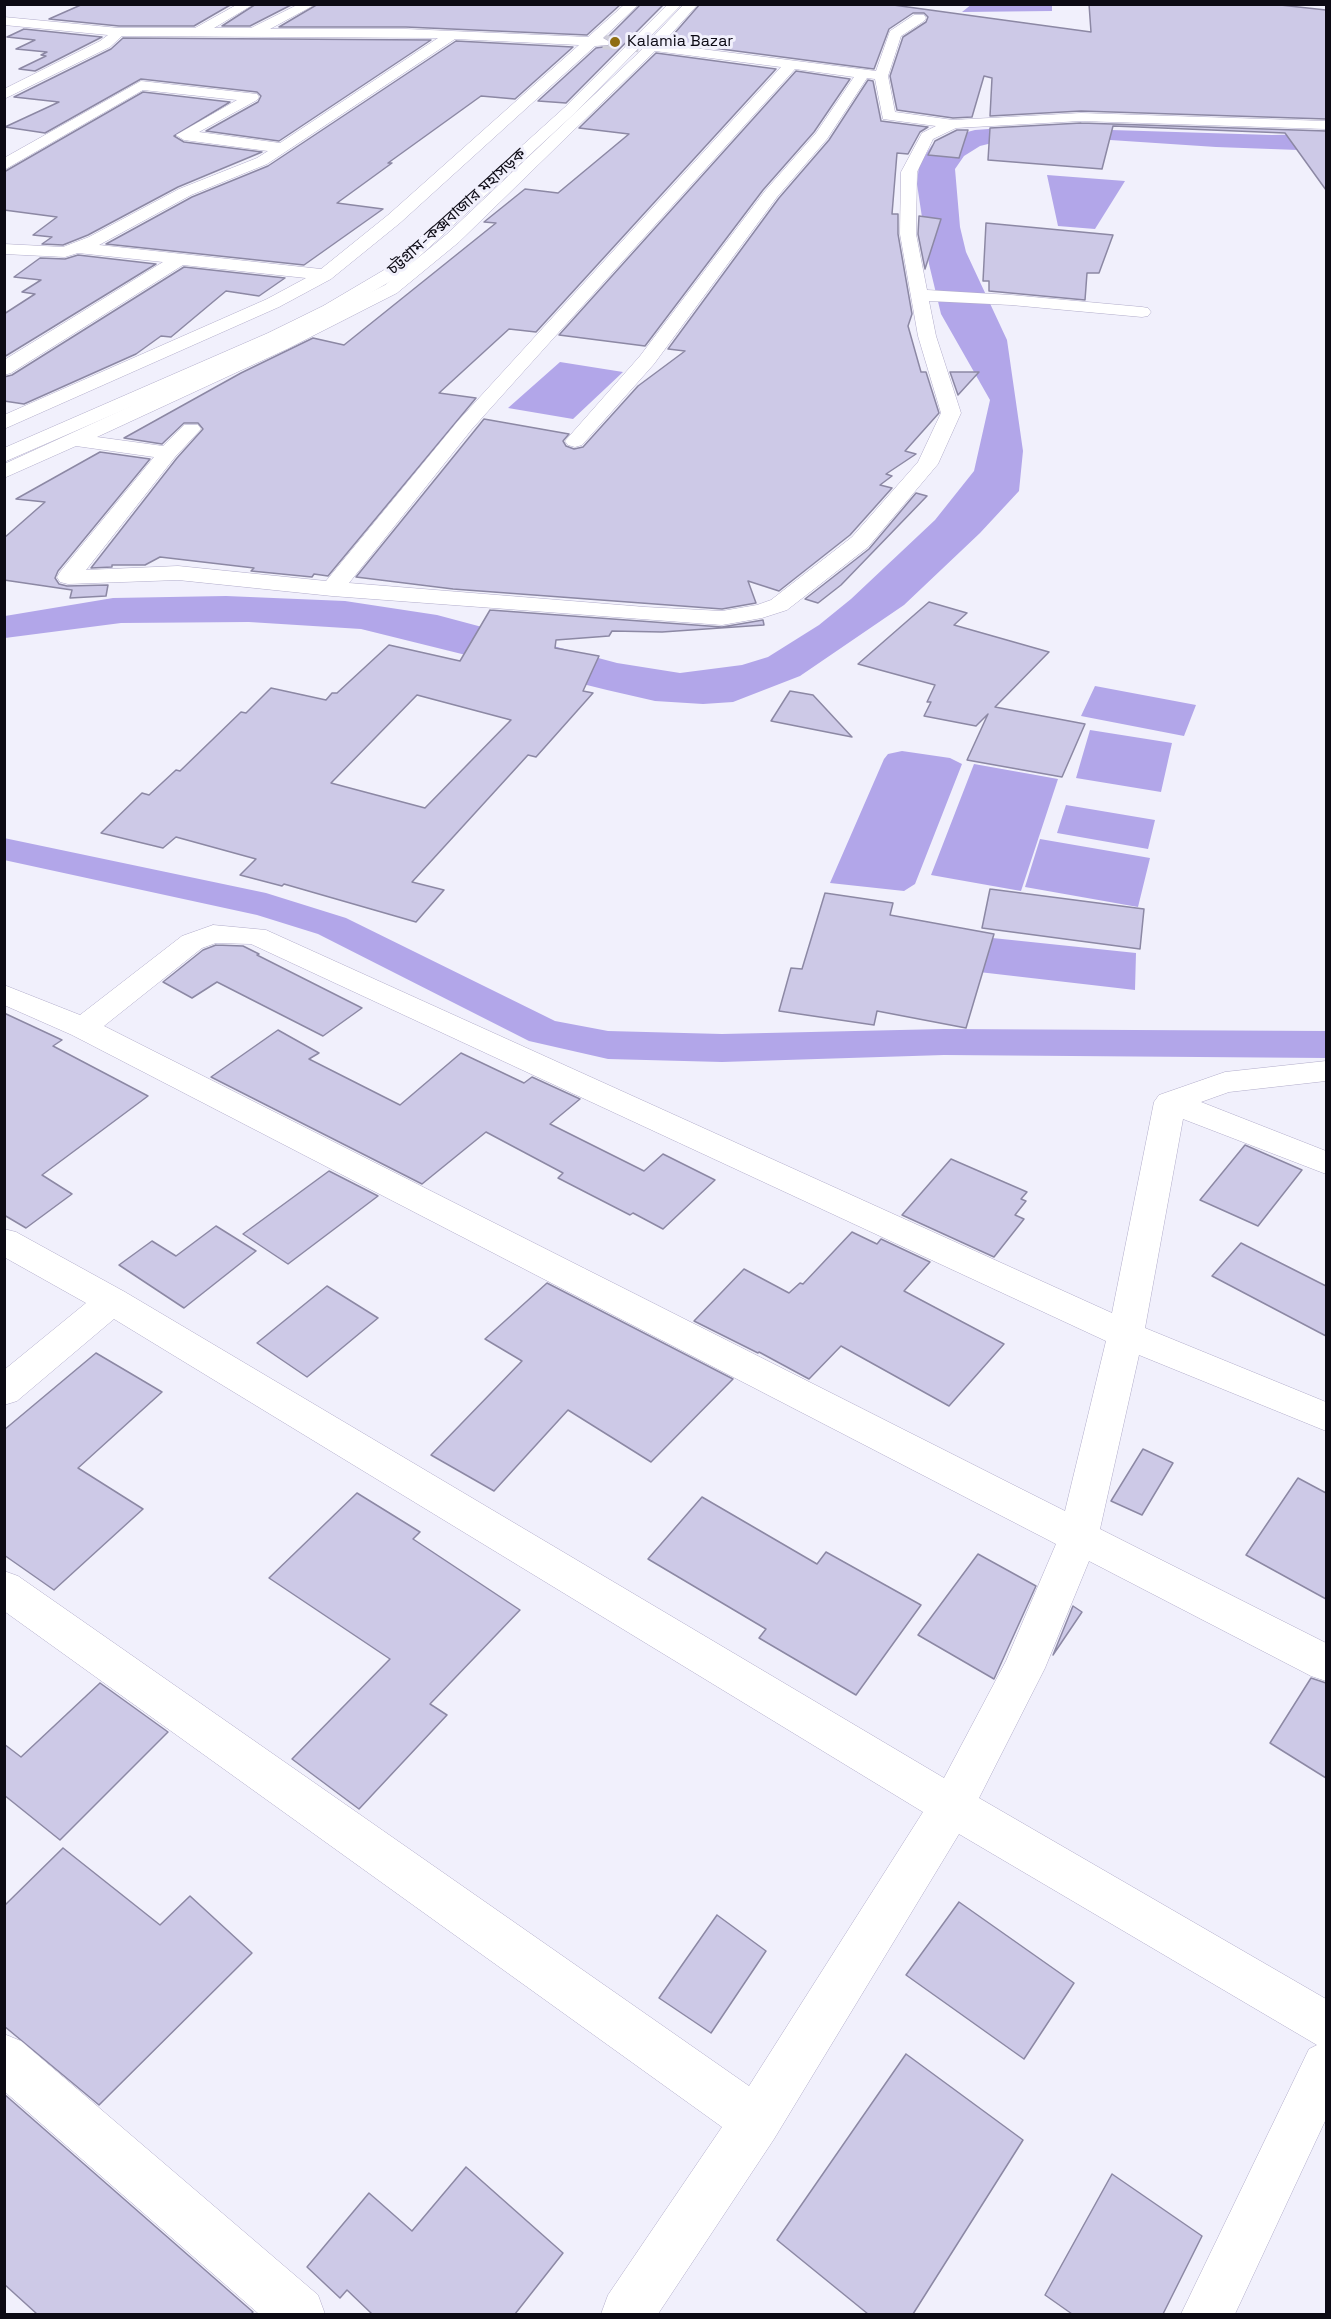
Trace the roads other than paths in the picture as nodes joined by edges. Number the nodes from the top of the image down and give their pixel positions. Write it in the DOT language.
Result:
graph roads {
  1 [pos="248,4"];
  2 [pos="310,4"];
  3 [pos="633,4"];
  4 [pos="654,4"];
  5 [pos="676,4"];
  6 [pos="692,4"];
  7 [pos="20,7"];
  8 [pos="4,13"];
  9 [pos="919,18"];
  10 [pos="4,21"];
  11 [pos="119,32"];
  12 [pos="195,33"];
  13 [pos="250,33"];
  14 [pos="452,35"];
  15 [pos="649,46"];
  16 [pos="598,47"];
  17 [pos="793,63"];
  18 [pos="872,74"];
  19 [pos="4,95"];
  20 [pos="953,124"];
  21 [pos="1326,125"];
  22 [pos="283,148"];
  23 [pos="4,165"];
  24 [pos="76,248"];
  25 [pos="4,249"];
  26 [pos="180,259"];
  27 [pos="332,279"];
  28 [pos="927,295"];
  29 [pos="1142,312"];
  30 [pos="4,369"];
  31 [pos="211,377"];
  32 [pos="179,379"];
  33 [pos="129,384"];
  34 [pos="167,398"];
  35 [pos="4,423"];
  36 [pos="191,429"];
  37 [pos="4,439"];
  38 [pos="74,440"];
  39 [pos="575,441"];
  40 [pos="168,453"];
  41 [pos="4,456"];
  42 [pos="4,472"];
  43 [pos="332,589"];
  44 [pos="4,994"];
  45 [pos="83,1028"];
  46 [pos="1326,1071"];
  47 [pos="1170,1102"];
  48 [pos="1326,1163"];
  49 [pos="4,1240"];
  50 [pos="112,1301"];
  51 [pos="1126,1335"];
  52 [pos="4,1391"];
  53 [pos="1326,1417"];
  54 [pos="1079,1536"];
  55 [pos="4,1588"];
  56 [pos="1326,1663"];
  57 [pos="951,1806"];
  58 [pos="1326,2025"];
  59 [pos="4,2058"];
  60 [pos="1326,2066"];
  61 [pos="756,2121"];
  62 [pos="299,2314"];
  63 [pos="627,2314"];
  64 [pos="1208,2314"];
  1 -- 12 [label="main road"];
  2 -- 13 [label="main road"];
  3 -- 16 [label="main road"];
  4 -- 16 [label="main road"];
  5 -- 32 [label="main road, চট্টগ্রাম-কক্সবাজার মহাসড়ক"];
  6 -- 15 [label="main road"];
  7 -- 8 [label="main road"];
  9 -- 18 [label="main road"];
  10 -- 11 [label="main road"];
  11 -- 12 [label="main road"];
  11 -- 19 [label="main road"];
  12 -- 13 [label="main road"];
  13 -- 14 [label="main road"];
  14 -- 16 [label="main road"];
  14 -- 22 [label="main road"];
  15 -- 17 [label="main road"];
  15 -- 31 [label="main road"];
  16 -- 27 [label="main road, চট্টগ্রাম-কক্সবাজার মহাসড়ক"];
  17 -- 18 [label="main road"];
  17 -- 43 [label="main road"];
  18 -- 20 [label="main road"];
  18 -- 39 [label="main road"];
  20 -- 21 [label="main road"];
  20 -- 28 [label="main road"];
  22 -- 23 [label="main road"];
  22 -- 24 [label="main road"];
  24 -- 25 [label="main road"];
  24 -- 26 [label="main road"];
  26 -- 27 [label="main road"];
  26 -- 30 [label="main road"];
  27 -- 33 [label="main road, চট্টগ্রাম-কক্সবাজার মহাসড়ক"];
  28 -- 29 [label="main road"];
  28 -- 43 [label="main road"];
  31 -- 32 [label="main road"];
  31 -- 34 [label="main road"];
  32 -- 33 [label="main road, চট্টগ্রাম-কক্সবাজার মহাসড়ক"];
  33 -- 34 [label="main road"];
  33 -- 35 [label="main road"];
  33 -- 37 [label="main road, চট্টগ্রাম-কক্সবাজার মহাসড়ক"];
  33 -- 41 [label="main road, চট্টগ্রাম-কক্সবাজার মহাসড়ক"];
  34 -- 38 [label="main road"];
  36 -- 40 [label="main road"];
  38 -- 40 [label="main road"];
  38 -- 42 [label="main road"];
  40 -- 43 [label="main road"];
  44 -- 45 [label="main road"];
  45 -- 51 [label="main road"];
  45 -- 54 [label="main road"];
  46 -- 47 [label="main road"];
  47 -- 48 [label="main road"];
  47 -- 51 [label="main road"];
  49 -- 50 [label="main road"];
  50 -- 52 [label="main road"];
  50 -- 57 [label="main road"];
  51 -- 53 [label="main road"];
  51 -- 54 [label="main road"];
  54 -- 56 [label="main road"];
  54 -- 57 [label="main road"];
  55 -- 61 [label="main road"];
  57 -- 58 [label="main road"];
  57 -- 61 [label="main road"];
  59 -- 62 [label="main road"];
  60 -- 64 [label="main road"];
  61 -- 63 [label="main road"];
}
